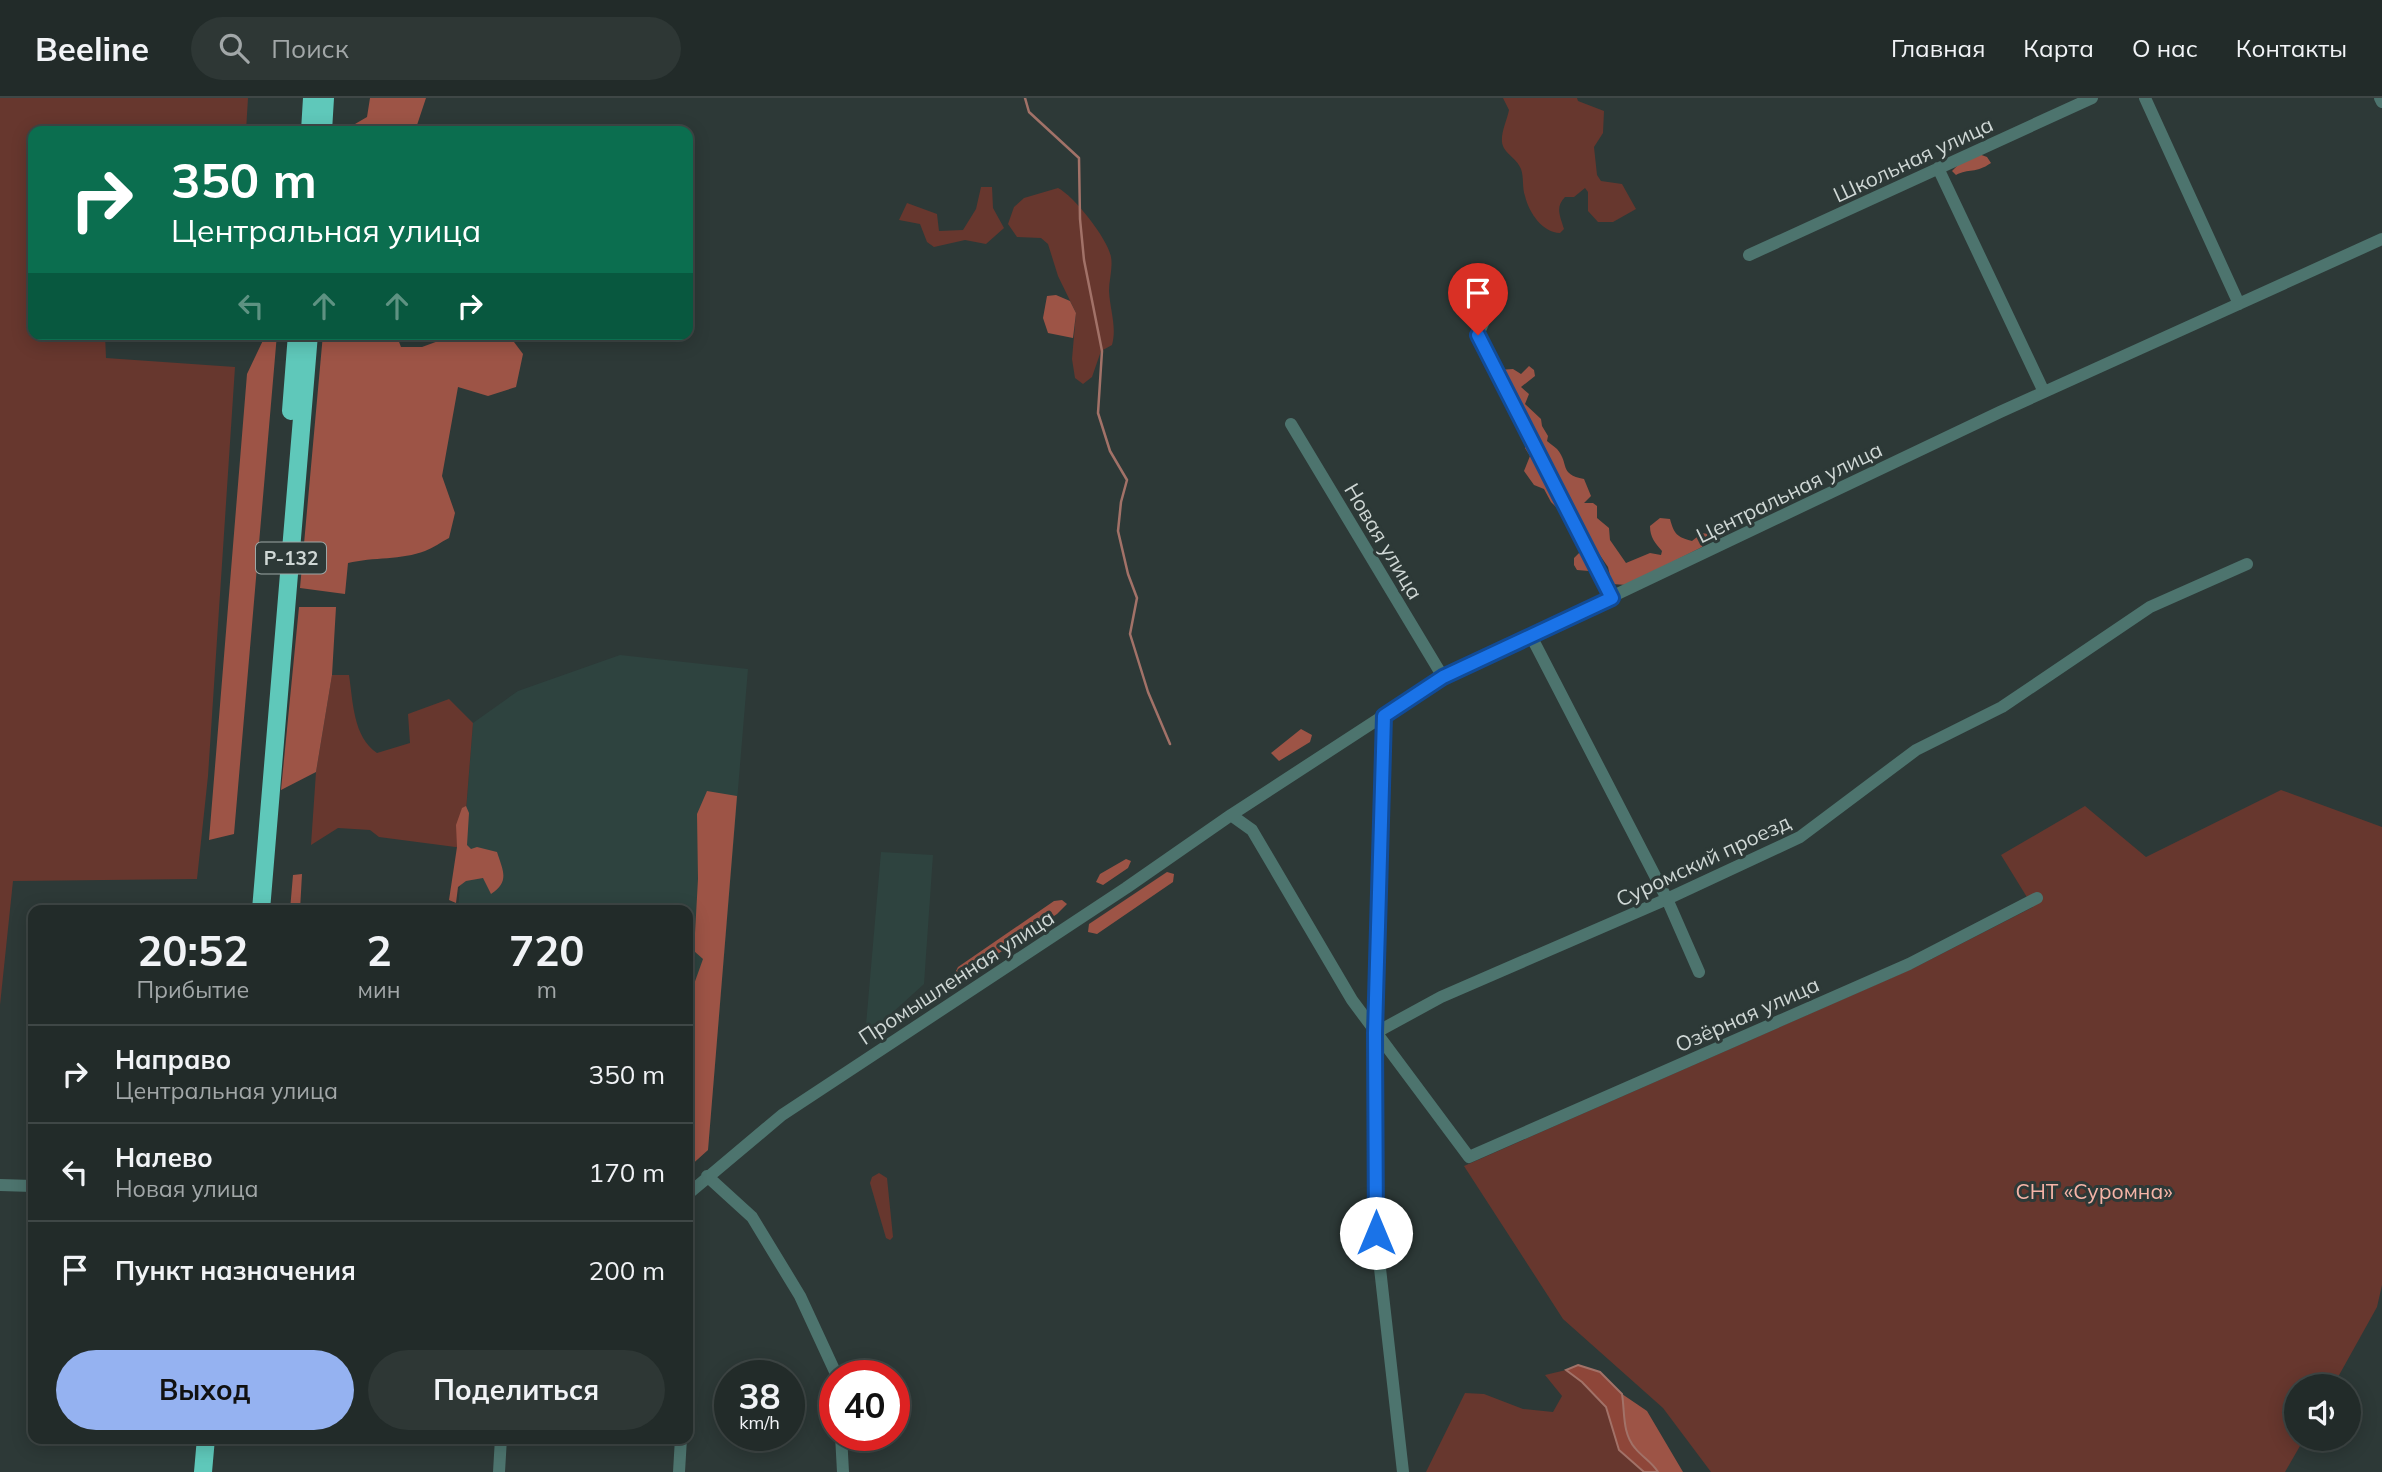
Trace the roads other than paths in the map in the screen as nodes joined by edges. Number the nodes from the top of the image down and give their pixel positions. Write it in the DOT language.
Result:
graph roads {
  1 [pos="312,98"];
  2 [pos="325,98"];
  3 [pos="2092,98"];
  4 [pos="2145,98"];
  5 [pos="310,126"];
  6 [pos="323,126"];
  7 [pos="1938,168"];
  8 [pos="2382,239"];
  9 [pos="1749,255"];
  10 [pos="2239,304"];
  11 [pos="1484,321"];
  12 [pos="297,340"];
  13 [pos="308,340"];
  14 [pos="2044,392"];
  15 [pos="1291,424"];
  16 [pos="2247,564"];
  17 [pos="1612,598"];
  18 [pos="1531,636"];
  19 [pos="1443,677"];
  20 [pos="1384,716"];
  21 [pos="266,781"];
  22 [pos="1231,815"];
  23 [pos="2037,898"];
  24 [pos="1667,899"];
  25 [pos="251,905"];
  26 [pos="261,905"];
  27 [pos="1699,972"];
  28 [pos="1375,1033"];
  29 [pos="707,1176"];
  30 [pos="0,1185"];
  31 [pos="28,1186"];
  32 [pos="693,1189"];
  33 [pos="830,1360"];
  34 [pos="205,1444"];
  35 [pos="501,1444"];
  36 [pos="681,1444"];
  37 [pos="842,1451"];
  38 [pos="203,1472"];
  39 [pos="499,1472"];
  40 [pos="680,1472"];
  41 [pos="843,1472"];
  42 [pos="1403,1472"];
  1 -- 5 [label="highway"];
  2 -- 6 [label="highway"];
  3 -- 7 [label="street, Школьная улица"];
  4 -- 10 [label="street"];
  7 -- 9 [label="street, Школьная улица"];
  7 -- 14 [label="street"];
  8 -- 10 [label="street, Центральная улица"];
  10 -- 14 [label="street, Центральная улица"];
  11 -- 17 [label="street"];
  12 -- 21 [label="highway, Р-132"];
  13 -- 21 [label="highway, Р-132"];
  14 -- 17 [label="street, Центральная улица"];
  15 -- 19 [label="street, Новая улица"];
  16 -- 24 [label="street, Суромский проезд"];
  17 -- 18 [label="street, Центральная улица"];
  18 -- 19 [label="street, Центральная улица"];
  18 -- 24 [label="street"];
  19 -- 20 [label="street, Центральная улица"];
  20 -- 22 [label="street, Центральная улица"];
  20 -- 28 [label="street"];
  21 -- 25 [label="highway, Р-132"];
  21 -- 26 [label="highway, Р-132"];
  22 -- 28 [label="street"];
  22 -- 29 [label="street, Промышленная улица"];
  23 -- 28 [label="street, Озёрная улица"];
  24 -- 27 [label="street"];
  24 -- 28 [label="street, Суромский проезд"];
  28 -- 42 [label="street"];
  29 -- 32 [label="street, Промышленная улица"];
  29 -- 33 [label="street"];
  30 -- 31 [label="street"];
  34 -- 38 [label="highway"];
  35 -- 39 [label="street"];
  36 -- 40 [label="street"];
  37 -- 41 [label="street"];
}
